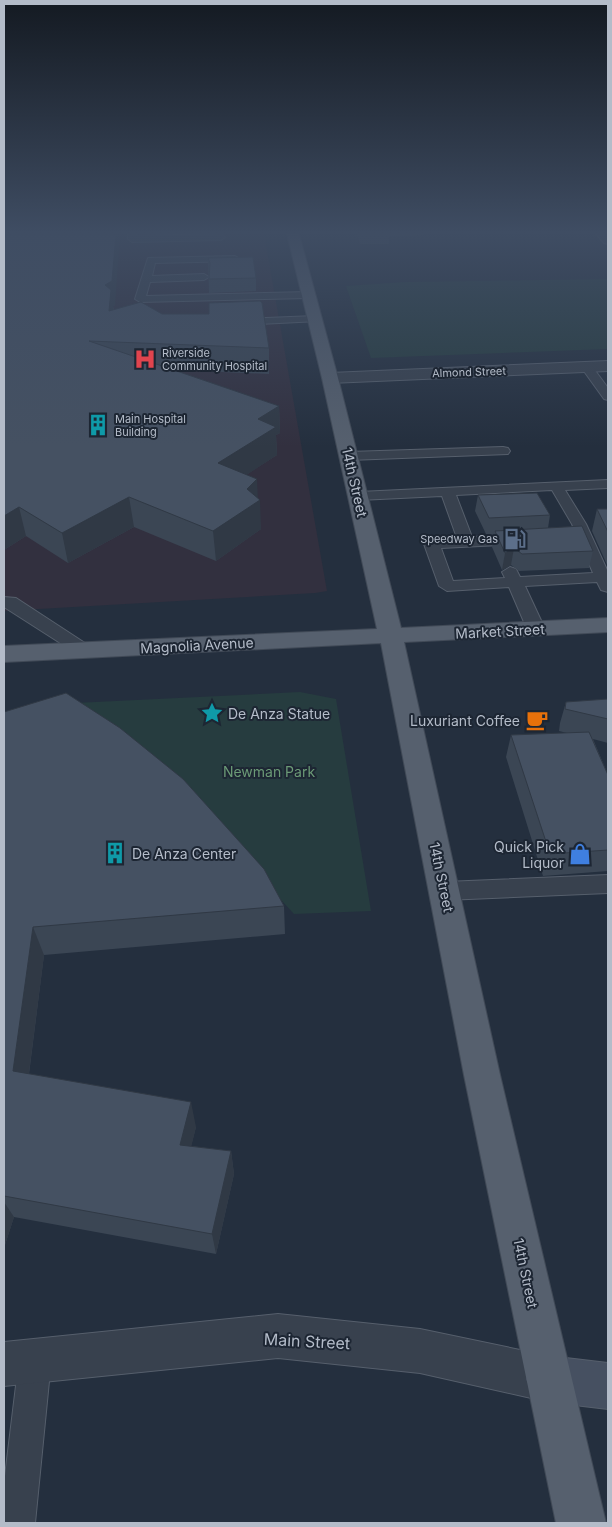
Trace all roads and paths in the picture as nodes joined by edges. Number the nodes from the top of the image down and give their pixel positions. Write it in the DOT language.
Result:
graph roads {
  1 [pos="294,305"];
  2 [pos="312,306"];
  3 [pos="134,310"];
  4 [pos="228,322"];
  5 [pos="608,366"];
  6 [pos="587,367"];
  7 [pos="330,378"];
  8 [pos="608,396"];
  9 [pos="503,450"];
  10 [pos="350,456"];
  11 [pos="608,484"];
  12 [pos="556,486"];
  13 [pos="448,492"];
  14 [pos="359,496"];
  15 [pos="598,522"];
  16 [pos="581,530"];
  17 [pos="567,537"];
  18 [pos="466,542"];
  19 [pos="536,543"];
  20 [pos="512,577"];
  21 [pos="606,582"];
  22 [pos="4,602"];
  23 [pos="608,625"];
  24 [pos="536,629"];
  25 [pos="391,636"];
  26 [pos="85,651"];
  27 [pos="4,654"];
  28 [pos="608,884"];
  29 [pos="444,892"];
  30 [pos="19,1363"];
  31 [pos="549,1379"];
  32 [pos="608,1386"];
  33 [pos="17,1523"];
  34 [pos="581,1523"];
  1 -- 2 [label="lane"];
  2 -- 3 [label="lane"];
  2 -- 4 [label="lane"];
  2 -- 7 [label="main road, 14th Street"];
  5 -- 6 [label="street, Almond Street"];
  6 -- 7 [label="street, Almond Street"];
  6 -- 8 [label="lane"];
  7 -- 10 [label="main road, 14th Street"];
  9 -- 10 [label="lane"];
  10 -- 14 [label="main road, 14th Street"];
  11 -- 12 [label="lane"];
  12 -- 13 [label="lane"];
  12 -- 16 [label="lane"];
  13 -- 14 [label="lane"];
  13 -- 18 [label="lane"];
  14 -- 25 [label="main road, 14th Street"];
  15 -- 16 [label="lane"];
  16 -- 17 [label="lane"];
  16 -- 21 [label="lane"];
  18 -- 19 [label="lane"];
  18 -- 20 [label="lane"];
  20 -- 21 [label="lane"];
  20 -- 24 [label="lane"];
  22 -- 26 [label="lane"];
  23 -- 24 [label="main road, Market Street"];
  24 -- 25 [label="main road, Market Street"];
  25 -- 26 [label="main road, Magnolia Avenue"];
  25 -- 29 [label="main road, 14th Street"];
  26 -- 27 [label="main road, Magnolia Avenue"];
  28 -- 29 [label="lane"];
  29 -- 31 [label="main road, 14th Street"];
  30 -- 31 [label="street, Main Street"];
  30 -- 33 [label="lane"];
  31 -- 32 [label="street, Main Street"];
  31 -- 34 [label="main road, 14th Street"];
}
